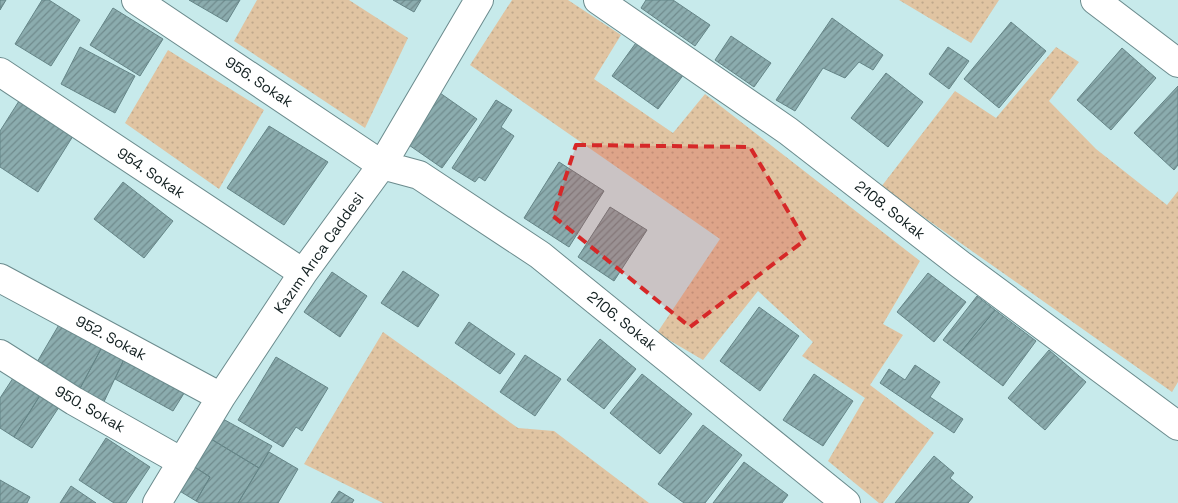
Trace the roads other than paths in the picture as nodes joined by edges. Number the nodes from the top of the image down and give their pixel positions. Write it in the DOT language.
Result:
graph roads {
  1 [pos="136,0"];
  2 [pos="479,0"];
  3 [pos="598,0"];
  4 [pos="1095,0"];
  5 [pos="1178,63"];
  6 [pos="0,72"];
  7 [pos="382,165"];
  8 [pos="303,273"];
  9 [pos="0,278"];
  10 [pos="0,354"];
  11 [pos="221,397"];
  12 [pos="1178,426"];
  13 [pos="182,462"];
  14 [pos="157,503"];
  15 [pos="846,503"];
  1 -- 7 [label="street, 956. Sokak"];
  2 -- 7 [label="street, Kazım Arıca Caddesi"];
  3 -- 12 [label="street, 2108. Sokak"];
  4 -- 5 [label="street"];
  6 -- 8 [label="street, 954. Sokak"];
  7 -- 8 [label="street, Kazım Arıca Caddesi"];
  7 -- 15 [label="street, 2106. Sokak"];
  8 -- 11 [label="street, Kazım Arıca Caddesi"];
  9 -- 11 [label="street, 952. Sokak"];
  10 -- 13 [label="street, 950. Sokak"];
  11 -- 13 [label="street, Kazım Arıca Caddesi"];
  13 -- 14 [label="street, Kazım Arıca Caddesi"];
}
